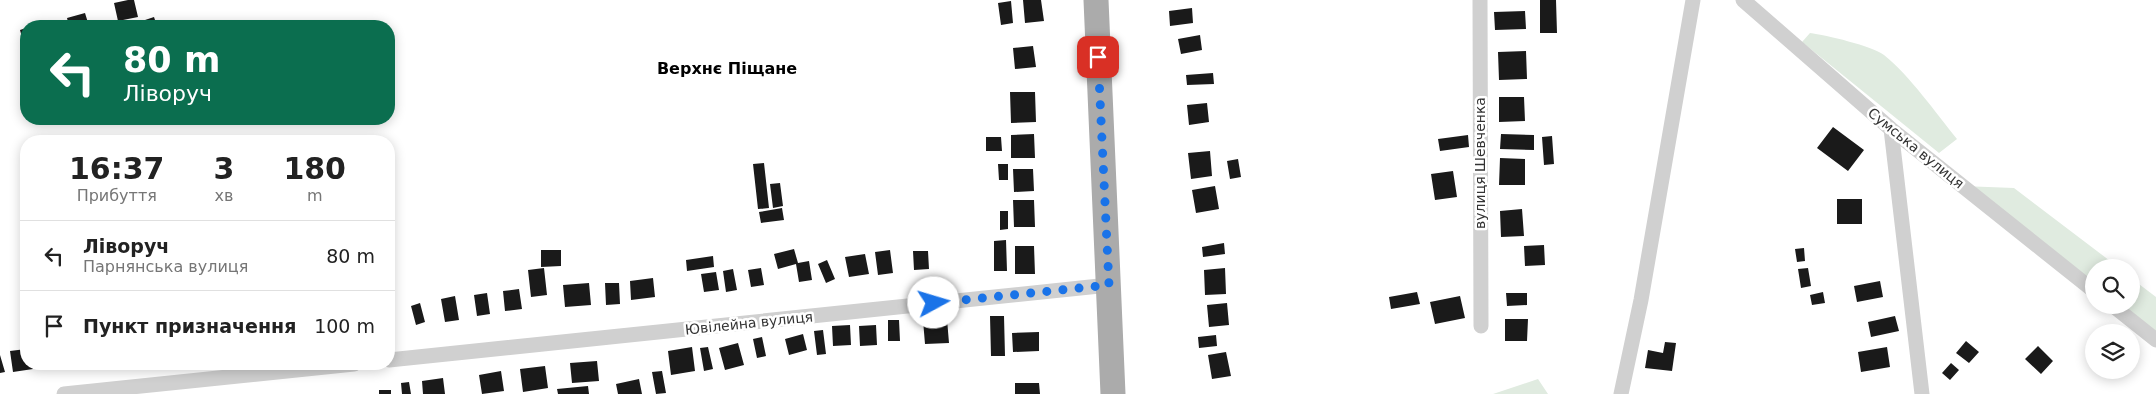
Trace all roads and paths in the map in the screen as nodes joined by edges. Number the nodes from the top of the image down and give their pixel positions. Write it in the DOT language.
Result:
graph roads {
  1 [pos="1096,0"];
  2 [pos="1480,0"];
  3 [pos="1693,0"];
  4 [pos="1742,0"];
  5 [pos="1891,129"];
  6 [pos="2085,283"];
  7 [pos="1109,285"];
  8 [pos="2123,314"];
  9 [pos="1481,326"];
  10 [pos="2156,340"];
  11 [pos="395,359"];
  12 [pos="296,370"];
  13 [pos="64,394"];
  14 [pos="1113,394"];
  15 [pos="1621,394"];
  16 [pos="1922,394"];
  1 -- 7 [label="main road"];
  2 -- 9 [label="street, вулиця Шевченка"];
  3 -- 15 [label="street"];
  4 -- 5 [label="street, Сумська вулиця"];
  5 -- 6 [label="street, Сумська вулиця"];
  5 -- 16 [label="street"];
  7 -- 11 [label="street, Ювілейна вулиця"];
  7 -- 14 [label="main road"];
  8 -- 10 [label="street"];
  12 -- 13 [label="street"];
}
